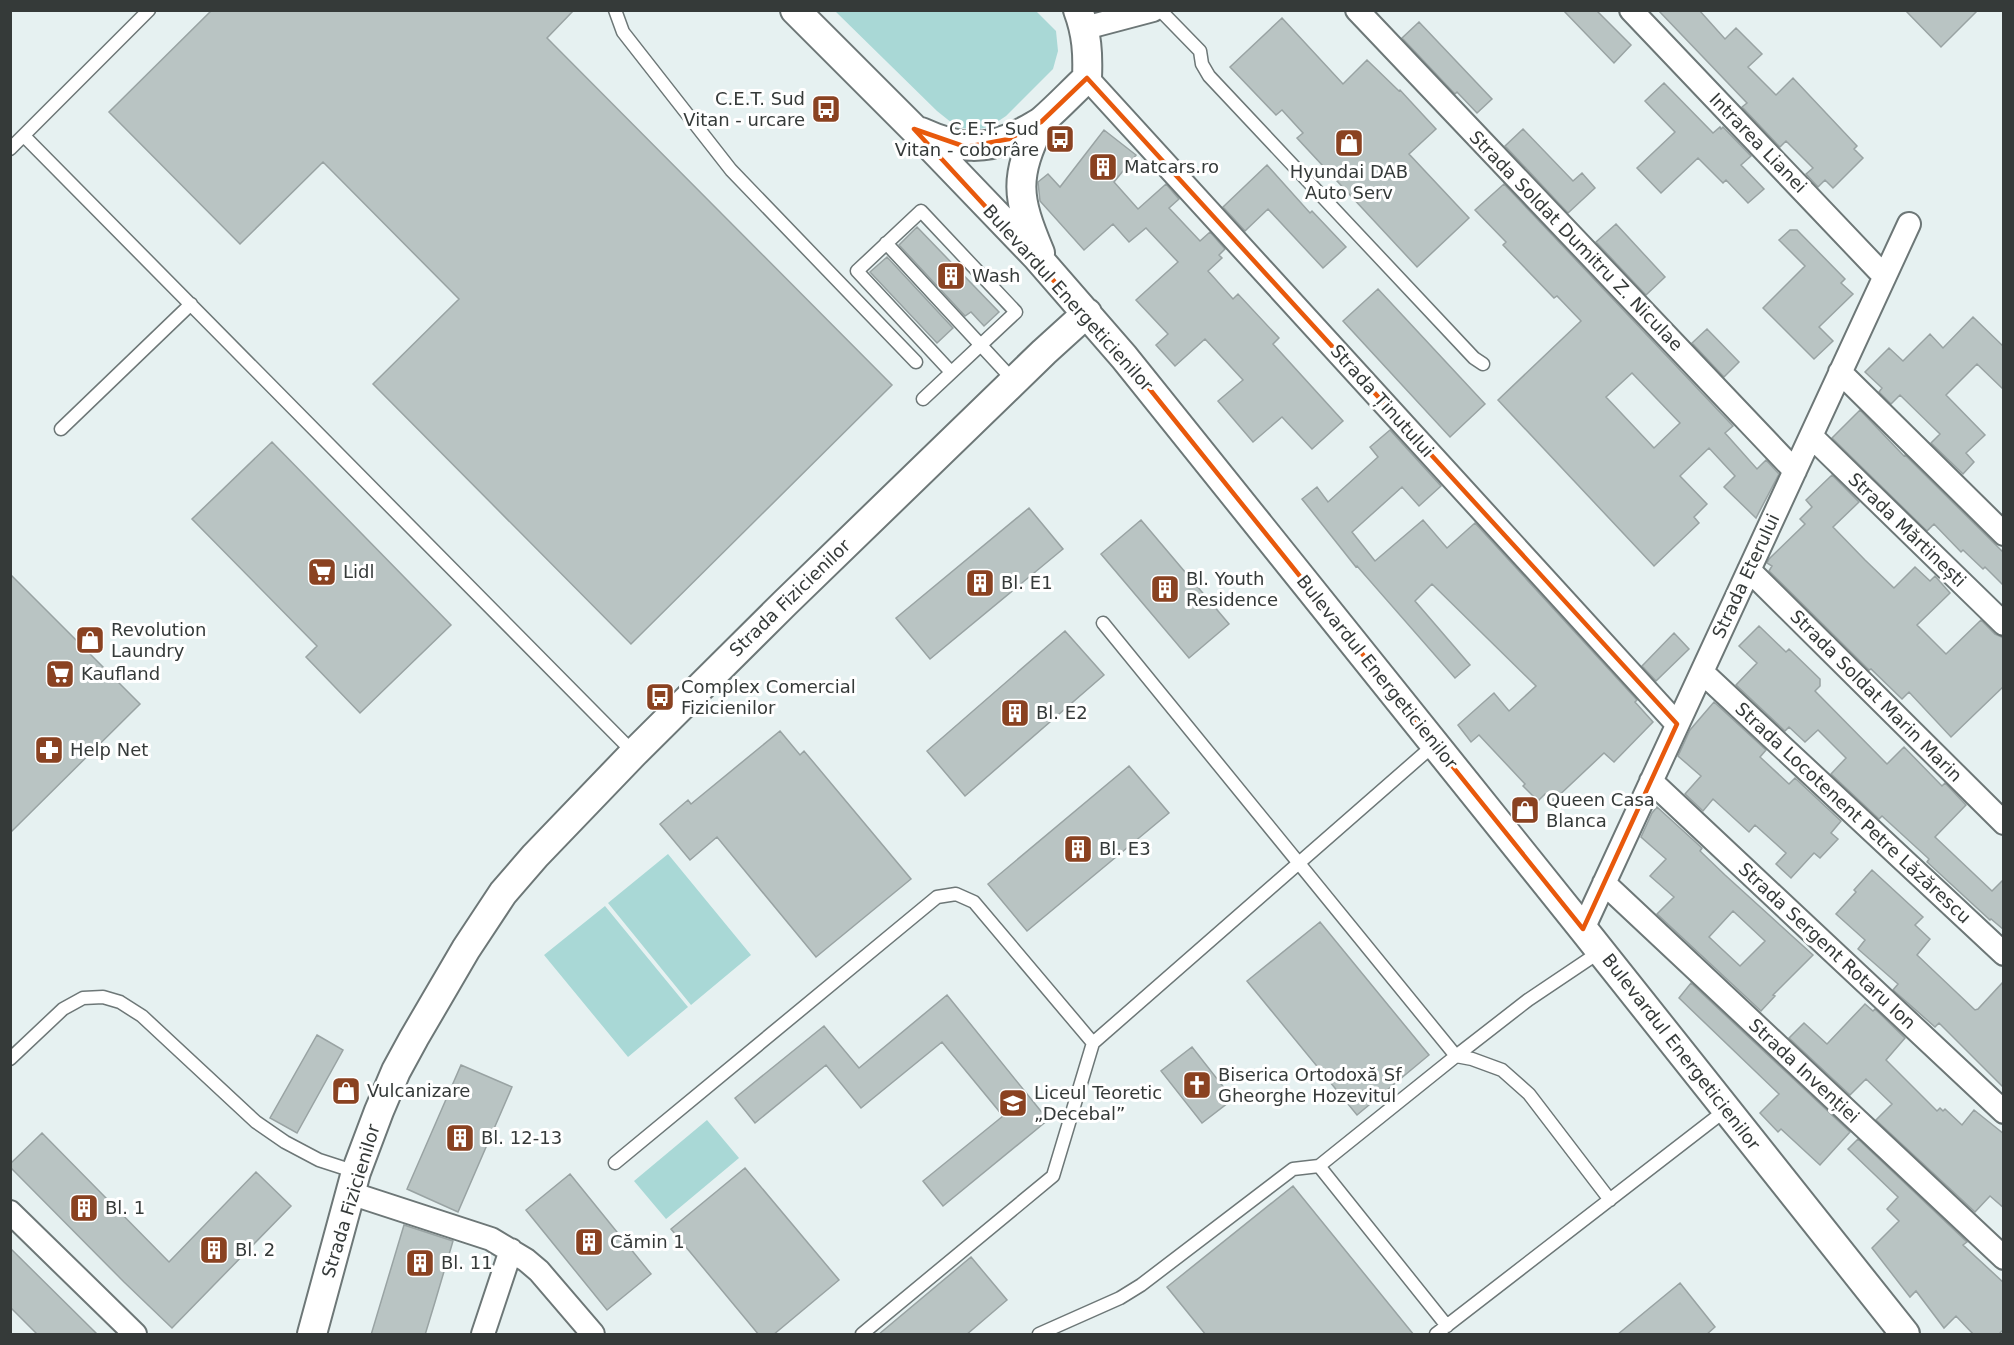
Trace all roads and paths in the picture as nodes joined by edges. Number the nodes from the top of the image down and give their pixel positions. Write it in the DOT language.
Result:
graph roads {
  1 [pos="149,10"];
  2 [pos="615,10"];
  3 [pos="795,10"];
  4 [pos="1153,10"];
  5 [pos="1161,10"];
  6 [pos="1357,10"];
  7 [pos="1631,10"];
  8 [pos="1082,19"];
  9 [pos="1087,78"];
  10 [pos="1041,122"];
  11 [pos="914,129"];
  12 [pos="24,136"];
  13 [pos="10,149"];
  14 [pos="1908,224"];
  15 [pos="886,243"];
  16 [pos="1045,266"];
  17 [pos="1884,276"];
  18 [pos="191,304"];
  19 [pos="1087,313"];
  20 [pos="981,345"];
  21 [pos="916,362"];
  22 [pos="1483,364"];
  23 [pos="951,372"];
  24 [pos="1840,372"];
  25 [pos="1014,381"];
  26 [pos="923,399"];
  27 [pos="61,429"];
  28 [pos="1810,436"];
  29 [pos="1794,471"];
  30 [pos="2004,534"];
  31 [pos="1749,570"];
  32 [pos="1103,623"];
  33 [pos="2004,624"];
  34 [pos="1702,672"];
  35 [pos="1677,724"];
  36 [pos="1435,744"];
  37 [pos="634,753"];
  38 [pos="1651,781"];
  39 [pos="2004,823"];
  40 [pos="1299,862"];
  41 [pos="1604,883"];
  42 [pos="1583,928"];
  43 [pos="1601,951"];
  44 [pos="2004,954"];
  45 [pos="1093,1043"];
  46 [pos="1456,1056"];
  47 [pos="10,1059"];
  48 [pos="1727,1109"];
  49 [pos="2004,1112"];
  50 [pos="615,1163"];
  51 [pos="1319,1166"];
  52 [pos="353,1183"];
  53 [pos="1610,1200"];
  54 [pos="10,1212"];
  55 [pos="511,1250"];
  56 [pos="2004,1258"];
  57 [pos="1447,1326"];
  58 [pos="135,1335"];
  59 [pos="312,1335"];
  60 [pos="483,1335"];
  61 [pos="593,1335"];
  62 [pos="862,1335"];
  63 [pos="1039,1335"];
  64 [pos="1436,1335"];
  65 [pos="1905,1335"];
  1 -- 12 [label="lane"];
  2 -- 21 [label="lane"];
  3 -- 11 [label="street, Bulevardul Energeticienilor"];
  4 -- 8 [label="street"];
  5 -- 22 [label="lane"];
  6 -- 29 [label="street, Strada Soldat Dumitru Z. Niculae"];
  7 -- 17 [label="street, Intrarea Lianei"];
  8 -- 9 [label="street"];
  9 -- 10 [label="street"];
  9 -- 35 [label="street, Strada Ținutului"];
  10 -- 11 [label="street"];
  10 -- 16 [label="street"];
  11 -- 16 [label="street, Bulevardul Energeticienilor"];
  12 -- 13 [label="lane"];
  12 -- 18 [label="lane"];
  14 -- 17 [label="street, Strada Eterului"];
  15 -- 20 [label="lane"];
  15 -- 20 [label="lane"];
  15 -- 23 [label="lane"];
  16 -- 19 [label="street, Bulevardul Energeticienilor"];
  17 -- 24 [label="street, Strada Eterului"];
  18 -- 27 [label="lane"];
  18 -- 37 [label="lane"];
  19 -- 25 [label="street, Strada Fizicienilor"];
  19 -- 36 [label="street, Bulevardul Energeticienilor"];
  20 -- 23 [label="lane"];
  20 -- 25 [label="lane"];
  23 -- 26 [label="lane"];
  24 -- 28 [label="street, Strada Eterului"];
  24 -- 30 [label="street"];
  25 -- 37 [label="street, Strada Fizicienilor"];
  28 -- 29 [label="street, Strada Eterului"];
  28 -- 33 [label="street, Strada Mărtinești"];
  29 -- 31 [label="street, Strada Eterului"];
  31 -- 34 [label="street, Strada Eterului"];
  31 -- 39 [label="street, Strada Soldat Marin Marin"];
  32 -- 40 [label="lane"];
  34 -- 35 [label="street, Strada Eterului"];
  34 -- 44 [label="street, Strada Locotenent Petre Lăzărescu"];
  35 -- 38 [label="street, Strada Eterului"];
  36 -- 40 [label="lane"];
  36 -- 42 [label="street, Bulevardul Energeticienilor"];
  37 -- 52 [label="street, Strada Fizicienilor"];
  38 -- 41 [label="street, Strada Eterului"];
  38 -- 49 [label="street, Strada Sergent Rotaru Ion"];
  40 -- 45 [label="lane"];
  40 -- 46 [label="lane"];
  41 -- 42 [label="street, Strada Eterului"];
  41 -- 56 [label="street, Strada Invenției"];
  42 -- 43 [label="street, Bulevardul Energeticienilor"];
  43 -- 46 [label="lane"];
  43 -- 48 [label="street, Bulevardul Energeticienilor"];
  45 -- 50 [label="lane"];
  45 -- 62 [label="lane"];
  46 -- 51 [label="lane"];
  46 -- 53 [label="lane"];
  47 -- 52 [label="lane"];
  48 -- 53 [label="lane"];
  48 -- 65 [label="street, Bulevardul Energeticienilor"];
  51 -- 57 [label="lane"];
  51 -- 63 [label="lane"];
  52 -- 55 [label="street"];
  52 -- 59 [label="street, Strada Fizicienilor"];
  53 -- 57 [label="lane"];
  54 -- 58 [label="street"];
  55 -- 60 [label="street"];
  55 -- 61 [label="street"];
  57 -- 64 [label="lane"];
}
